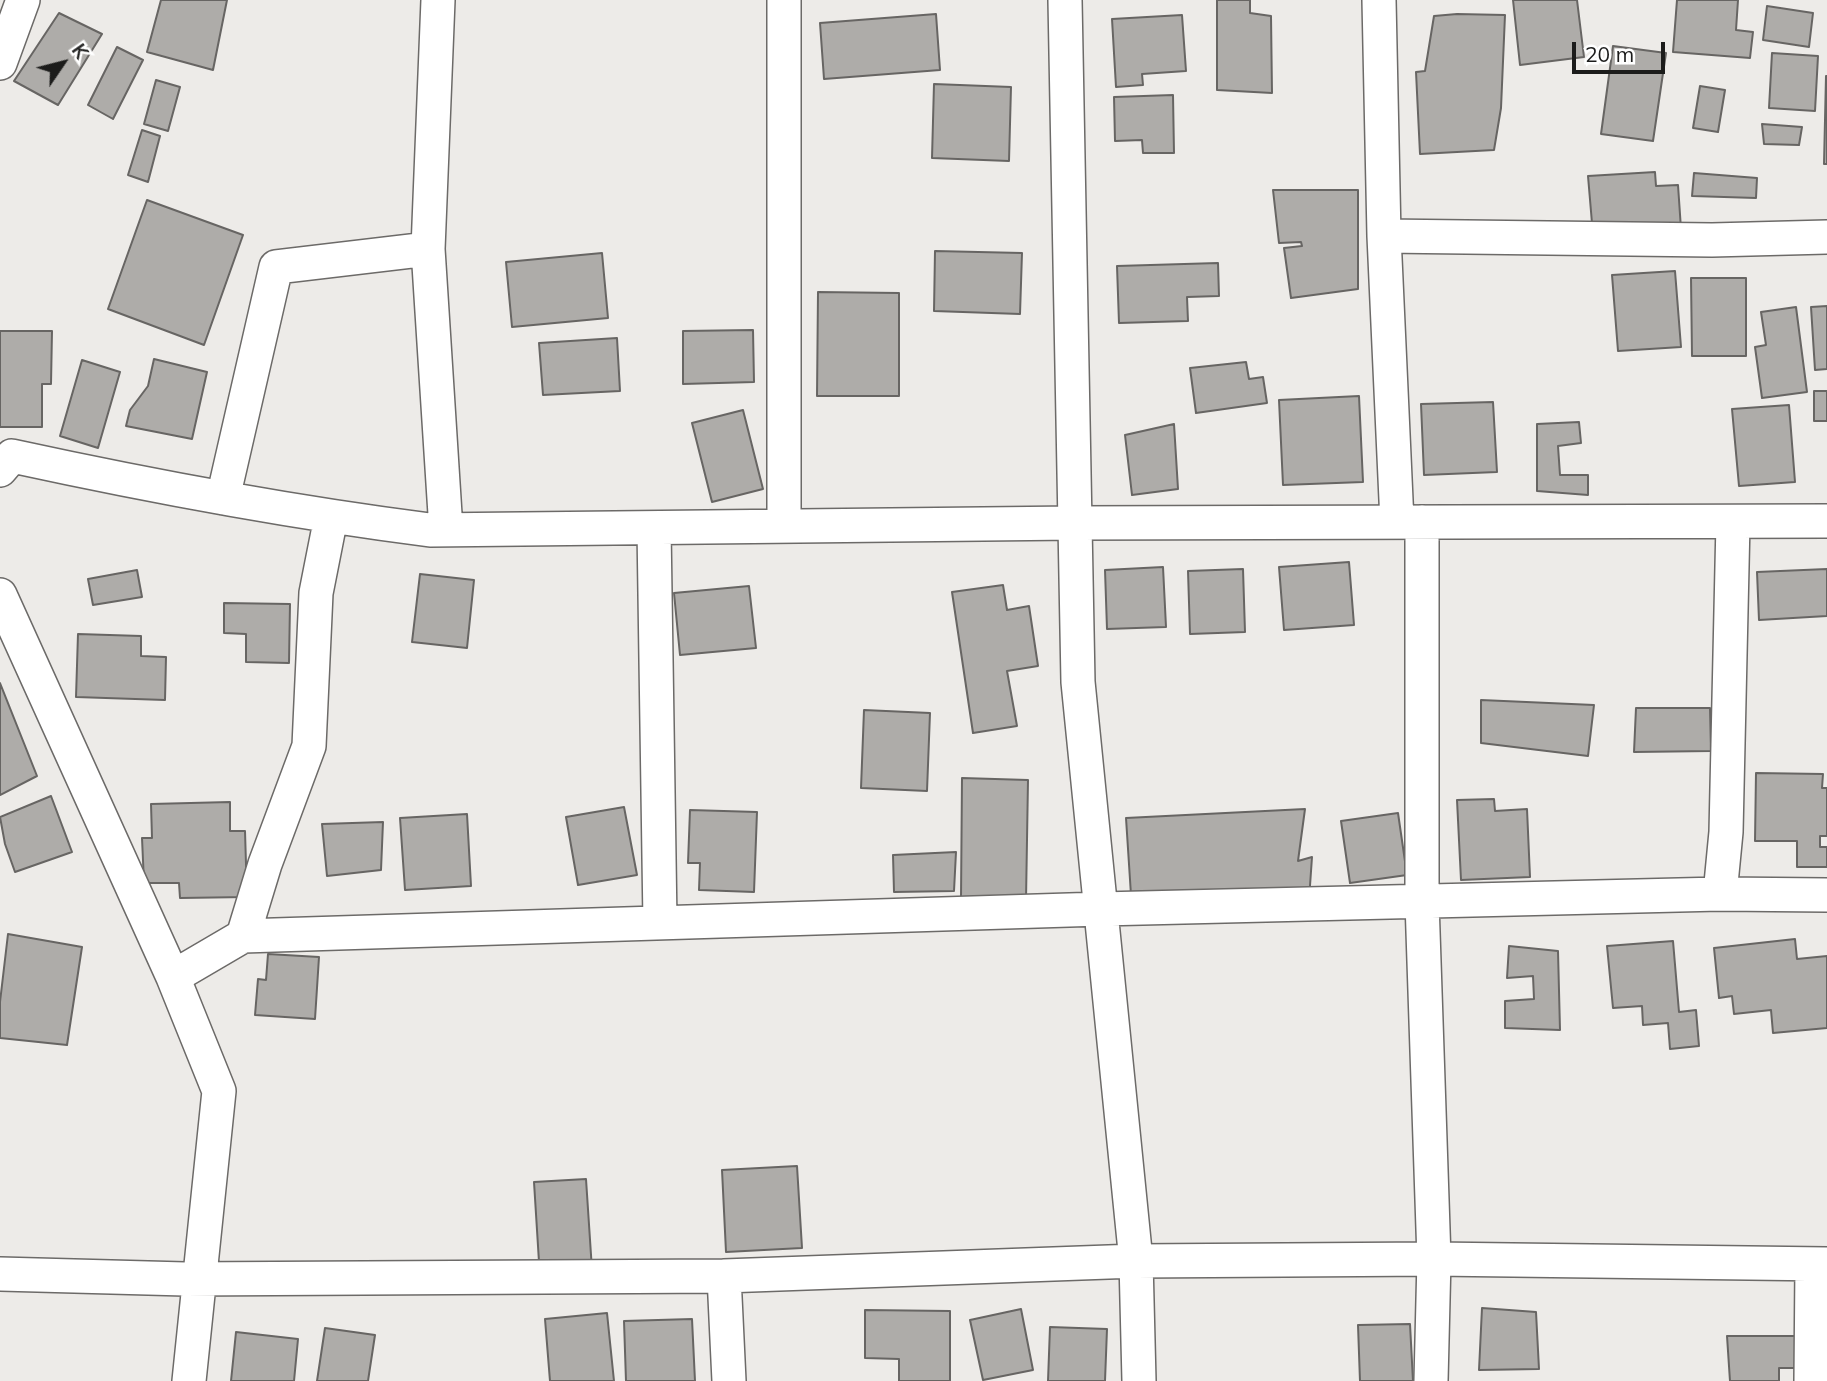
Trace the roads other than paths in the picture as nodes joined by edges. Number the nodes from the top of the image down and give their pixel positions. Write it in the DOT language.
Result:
graph roads {
  1 [pos="23,0"];
  2 [pos="438,0"];
  3 [pos="784,0"];
  4 [pos="1065,0"];
  5 [pos="1379,0"];
  6 [pos="0,62"];
  7 [pos="1384,236"];
  8 [pos="1827,236"];
  9 [pos="428,249"];
  10 [pos="0,470"];
  11 [pos="223,498"];
  12 [pos="331,517"];
  13 [pos="1827,521"];
  14 [pos="1409,522"];
  15 [pos="1733,522"];
  16 [pos="1074,523"];
  17 [pos="784,526"];
  18 [pos="654,528"];
  19 [pos="446,530"];
  20 [pos="0,595"];
  21 [pos="1720,894"];
  22 [pos="1827,895"];
  23 [pos="1422,902"];
  24 [pos="1101,909"];
  25 [pos="660,923"];
  26 [pos="243,936"];
  27 [pos="173,977"];
  28 [pos="1434,1259"];
  29 [pos="1136,1261"];
  30 [pos="1819,1264"];
  31 [pos="0,1274"];
  32 [pos="724,1276"];
  33 [pos="201,1279"];
  34 [pos="189,1381"];
  35 [pos="729,1381"];
  36 [pos="1139,1381"];
  37 [pos="1431,1381"];
  38 [pos="1811,1381"];
  1 -- 6 [label="street"];
  2 -- 9 [label="street"];
  3 -- 17 [label="street"];
  4 -- 16 [label="street"];
  5 -- 7 [label="street"];
  7 -- 8 [label="street"];
  7 -- 14 [label="street"];
  9 -- 11 [label="street"];
  9 -- 19 [label="street"];
  10 -- 11 [label="street"];
  11 -- 12 [label="street"];
  12 -- 19 [label="street"];
  12 -- 26 [label="street"];
  13 -- 15 [label="street"];
  14 -- 15 [label="street"];
  14 -- 16 [label="street"];
  14 -- 23 [label="street"];
  15 -- 21 [label="street"];
  16 -- 17 [label="street"];
  16 -- 24 [label="street"];
  17 -- 18 [label="street"];
  18 -- 19 [label="street"];
  18 -- 25 [label="street"];
  20 -- 27 [label="street"];
  21 -- 22 [label="street"];
  21 -- 23 [label="street"];
  23 -- 24 [label="street"];
  23 -- 28 [label="street"];
  24 -- 25 [label="street"];
  24 -- 29 [label="street"];
  25 -- 26 [label="street"];
  26 -- 27 [label="street"];
  27 -- 33 [label="street"];
  28 -- 29 [label="street"];
  28 -- 30 [label="street"];
  28 -- 37 [label="street"];
  29 -- 32 [label="street"];
  29 -- 36 [label="street"];
  30 -- 38 [label="street"];
  31 -- 33 [label="street"];
  32 -- 33 [label="street"];
  32 -- 35 [label="street"];
  33 -- 34 [label="street"];
}
